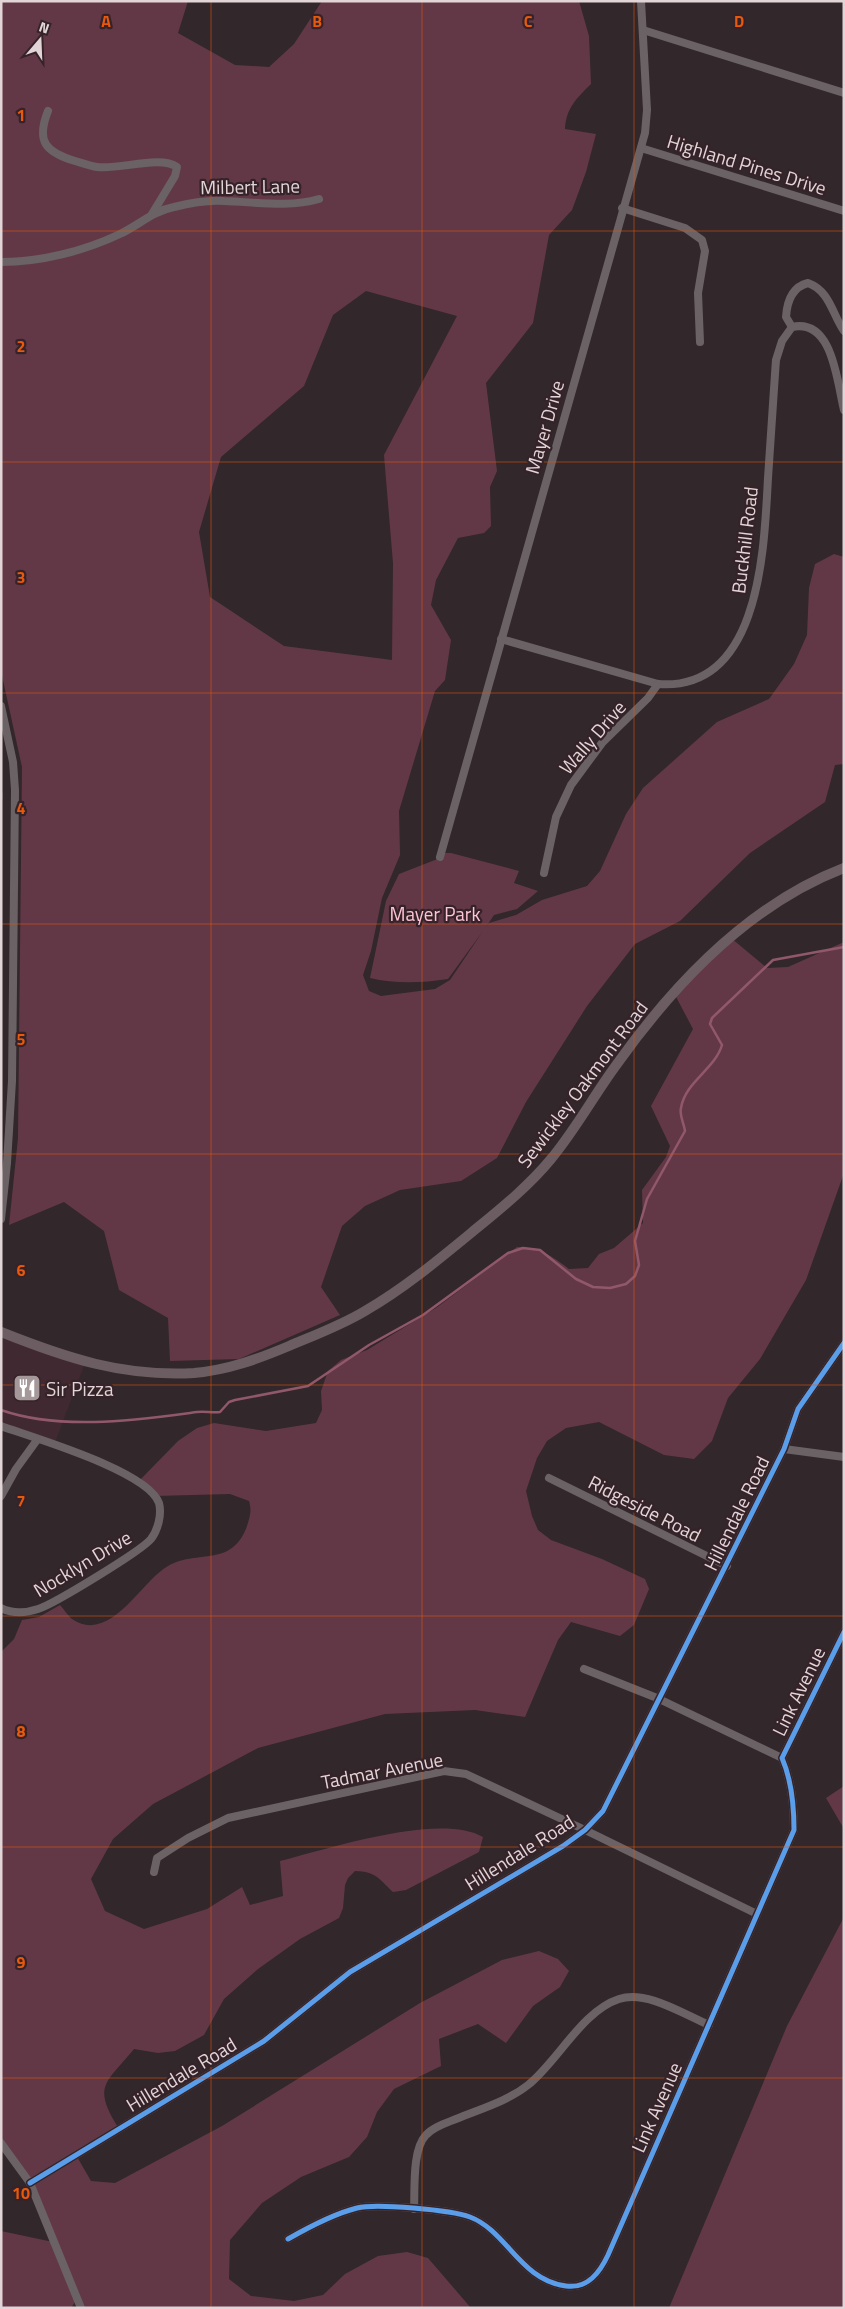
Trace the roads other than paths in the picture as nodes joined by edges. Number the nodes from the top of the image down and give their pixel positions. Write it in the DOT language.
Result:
graph roads {
  1 [pos="641,1"];
  2 [pos="643,30"];
  3 [pos="844,93"];
  4 [pos="48,111"];
  5 [pos="641,148"];
  6 [pos="319,199"];
  7 [pos="622,208"];
  8 [pos="844,211"];
  9 [pos="152,214"];
  10 [pos="1,262"];
  11 [pos="792,327"];
  12 [pos="844,331"];
  13 [pos="700,342"];
  14 [pos="844,410"];
  15 [pos="501,639"];
  16 [pos="658,684"];
  17 [pos="1,706"];
  18 [pos="440,857"];
  19 [pos="844,868"];
  20 [pos="544,873"];
  21 [pos="1,1219"];
  22 [pos="1,1332"];
  23 [pos="844,1344"];
  24 [pos="1,1426"];
  25 [pos="37,1440"];
  26 [pos="784,1449"];
  27 [pos="844,1457"];
  28 [pos="549,1478"];
  29 [pos="1,1496"];
  30 [pos="727,1566"];
  31 [pos="1,1608"];
  32 [pos="844,1632"];
  33 [pos="584,1669"];
  34 [pos="657,1698"];
  35 [pos="782,1758"];
  36 [pos="585,1830"];
  37 [pos="154,1872"];
  38 [pos="758,1914"];
  39 [pos="709,2025"];
  40 [pos="1,2143"];
  41 [pos="30,2183"];
  42 [pos="414,2209"];
  43 [pos="288,2239"];
  44 [pos="81,2308"];
  1 -- 2 [label="street, Mayer Drive"];
  2 -- 3 [label="street"];
  2 -- 5 [label="street, Mayer Drive"];
  4 -- 9 [label="street, Milbert Lane"];
  5 -- 7 [label="street, Mayer Drive"];
  5 -- 8 [label="street, Highland Pines Drive"];
  6 -- 9 [label="street, Milbert Lane"];
  7 -- 13 [label="street"];
  7 -- 15 [label="street, Mayer Drive"];
  9 -- 10 [label="street, Milbert Lane"];
  11 -- 12 [label="street"];
  11 -- 14 [label="street"];
  11 -- 16 [label="street, Buckhill Road"];
  15 -- 16 [label="street, Buckhill Road"];
  15 -- 18 [label="street, Mayer Drive"];
  16 -- 20 [label="street, Wally Drive"];
  17 -- 21 [label="street"];
  19 -- 22 [label="main road, Sewickley Oakmont Road"];
  23 -- 26 [label="street, Hillendale Road"];
  24 -- 25 [label="street, Nocklyn Drive"];
  25 -- 29 [label="street"];
  25 -- 31 [label="street, Nocklyn Drive"];
  26 -- 27 [label="street"];
  26 -- 30 [label="street, Hillendale Road"];
  28 -- 30 [label="street, Ridgeside Road"];
  30 -- 34 [label="street, Hillendale Road"];
  32 -- 35 [label="street, Link Avenue"];
  33 -- 34 [label="street"];
  34 -- 35 [label="street"];
  34 -- 36 [label="street, Hillendale Road"];
  35 -- 38 [label="street, Link Avenue"];
  36 -- 37 [label="street, Tadmar Avenue"];
  36 -- 38 [label="street, Tadmar Avenue"];
  36 -- 41 [label="street, Hillendale Road"];
  38 -- 39 [label="street, Link Avenue"];
  39 -- 42 [label="street"];
  39 -- 42 [label="street, Link Avenue"];
  40 -- 41 [label="street"];
  41 -- 44 [label="street"];
  42 -- 43 [label="street, Link Avenue"];
}
